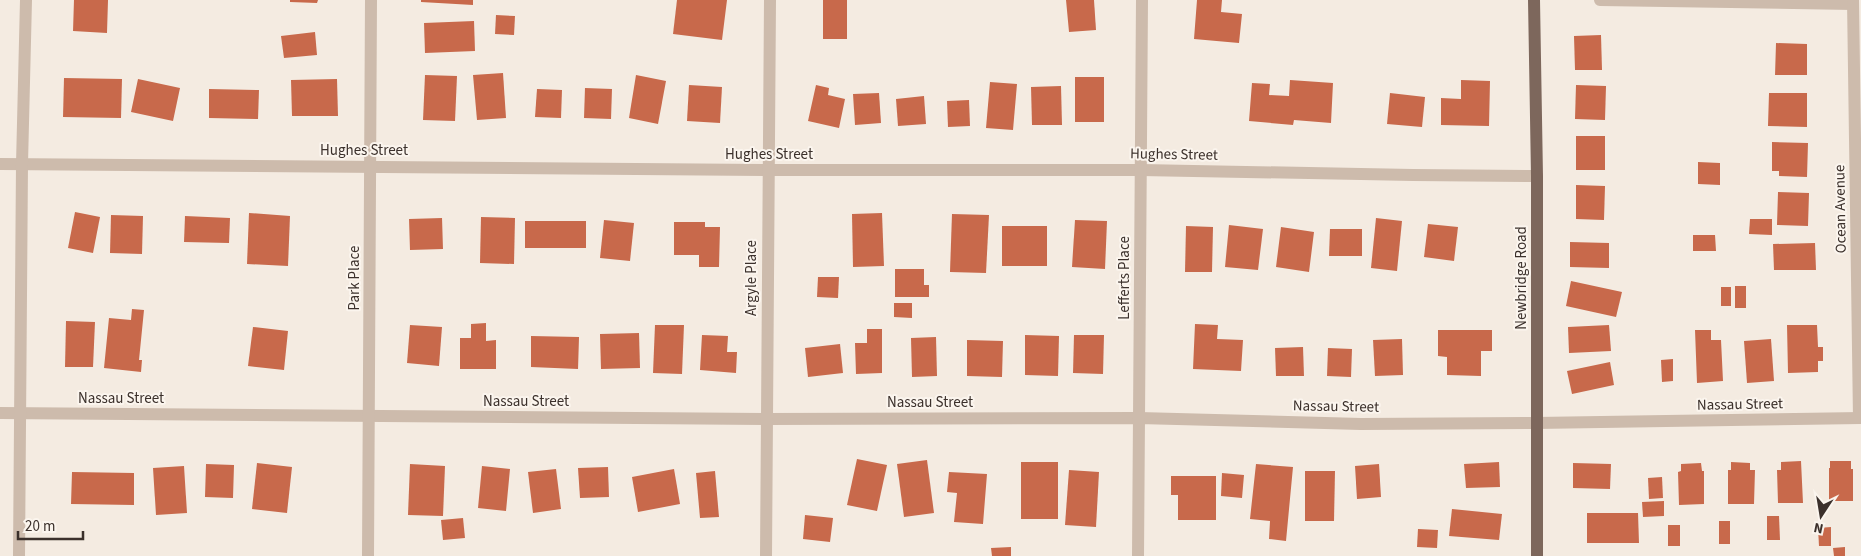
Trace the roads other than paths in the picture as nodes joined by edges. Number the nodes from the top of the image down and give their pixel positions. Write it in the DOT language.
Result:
graph roads {
  1 [pos="26,0"];
  2 [pos="371,0"];
  3 [pos="770,0"];
  4 [pos="1142,0"];
  5 [pos="1534,0"];
  6 [pos="1600,0"];
  7 [pos="1705,1"];
  8 [pos="1853,2"];
  9 [pos="0,164"];
  10 [pos="22,164"];
  11 [pos="371,167"];
  12 [pos="768,170"];
  13 [pos="1141,170"];
  14 [pos="1537,176"];
  15 [pos="0,413"];
  16 [pos="20,413"];
  17 [pos="369,416"];
  18 [pos="1140,418"];
  19 [pos="1860,418"];
  20 [pos="766,419"];
  21 [pos="1536,423"];
  22 [pos="19,556"];
  23 [pos="368,556"];
  24 [pos="766,556"];
  25 [pos="1138,556"];
  26 [pos="1537,556"];
  1 -- 10 [label="street"];
  2 -- 11 [label="street, Park Place"];
  3 -- 12 [label="street, Argyle Place"];
  4 -- 13 [label="street, Lefferts Place"];
  5 -- 14 [label="main road, Newbridge Road"];
  6 -- 7 [label="street"];
  7 -- 8 [label="street"];
  8 -- 19 [label="street, Ocean Avenue"];
  9 -- 10 [label="street, Hughes Street"];
  10 -- 11 [label="street, Hughes Street"];
  10 -- 16 [label="street"];
  11 -- 12 [label="street, Hughes Street"];
  11 -- 17 [label="street, Park Place"];
  12 -- 13 [label="street, Hughes Street"];
  12 -- 20 [label="street, Argyle Place"];
  13 -- 14 [label="street, Hughes Street"];
  13 -- 18 [label="street, Lefferts Place"];
  14 -- 21 [label="main road, Newbridge Road"];
  15 -- 16 [label="street, Nassau Street"];
  16 -- 17 [label="street, Nassau Street"];
  16 -- 22 [label="street"];
  17 -- 20 [label="street, Nassau Street"];
  17 -- 23 [label="street, Park Place"];
  18 -- 20 [label="street, Nassau Street"];
  18 -- 21 [label="street, Nassau Street"];
  18 -- 25 [label="street, Lefferts Place"];
  19 -- 21 [label="street, Nassau Street"];
  20 -- 24 [label="street, Argyle Place"];
  21 -- 26 [label="main road, Newbridge Road"];
}
